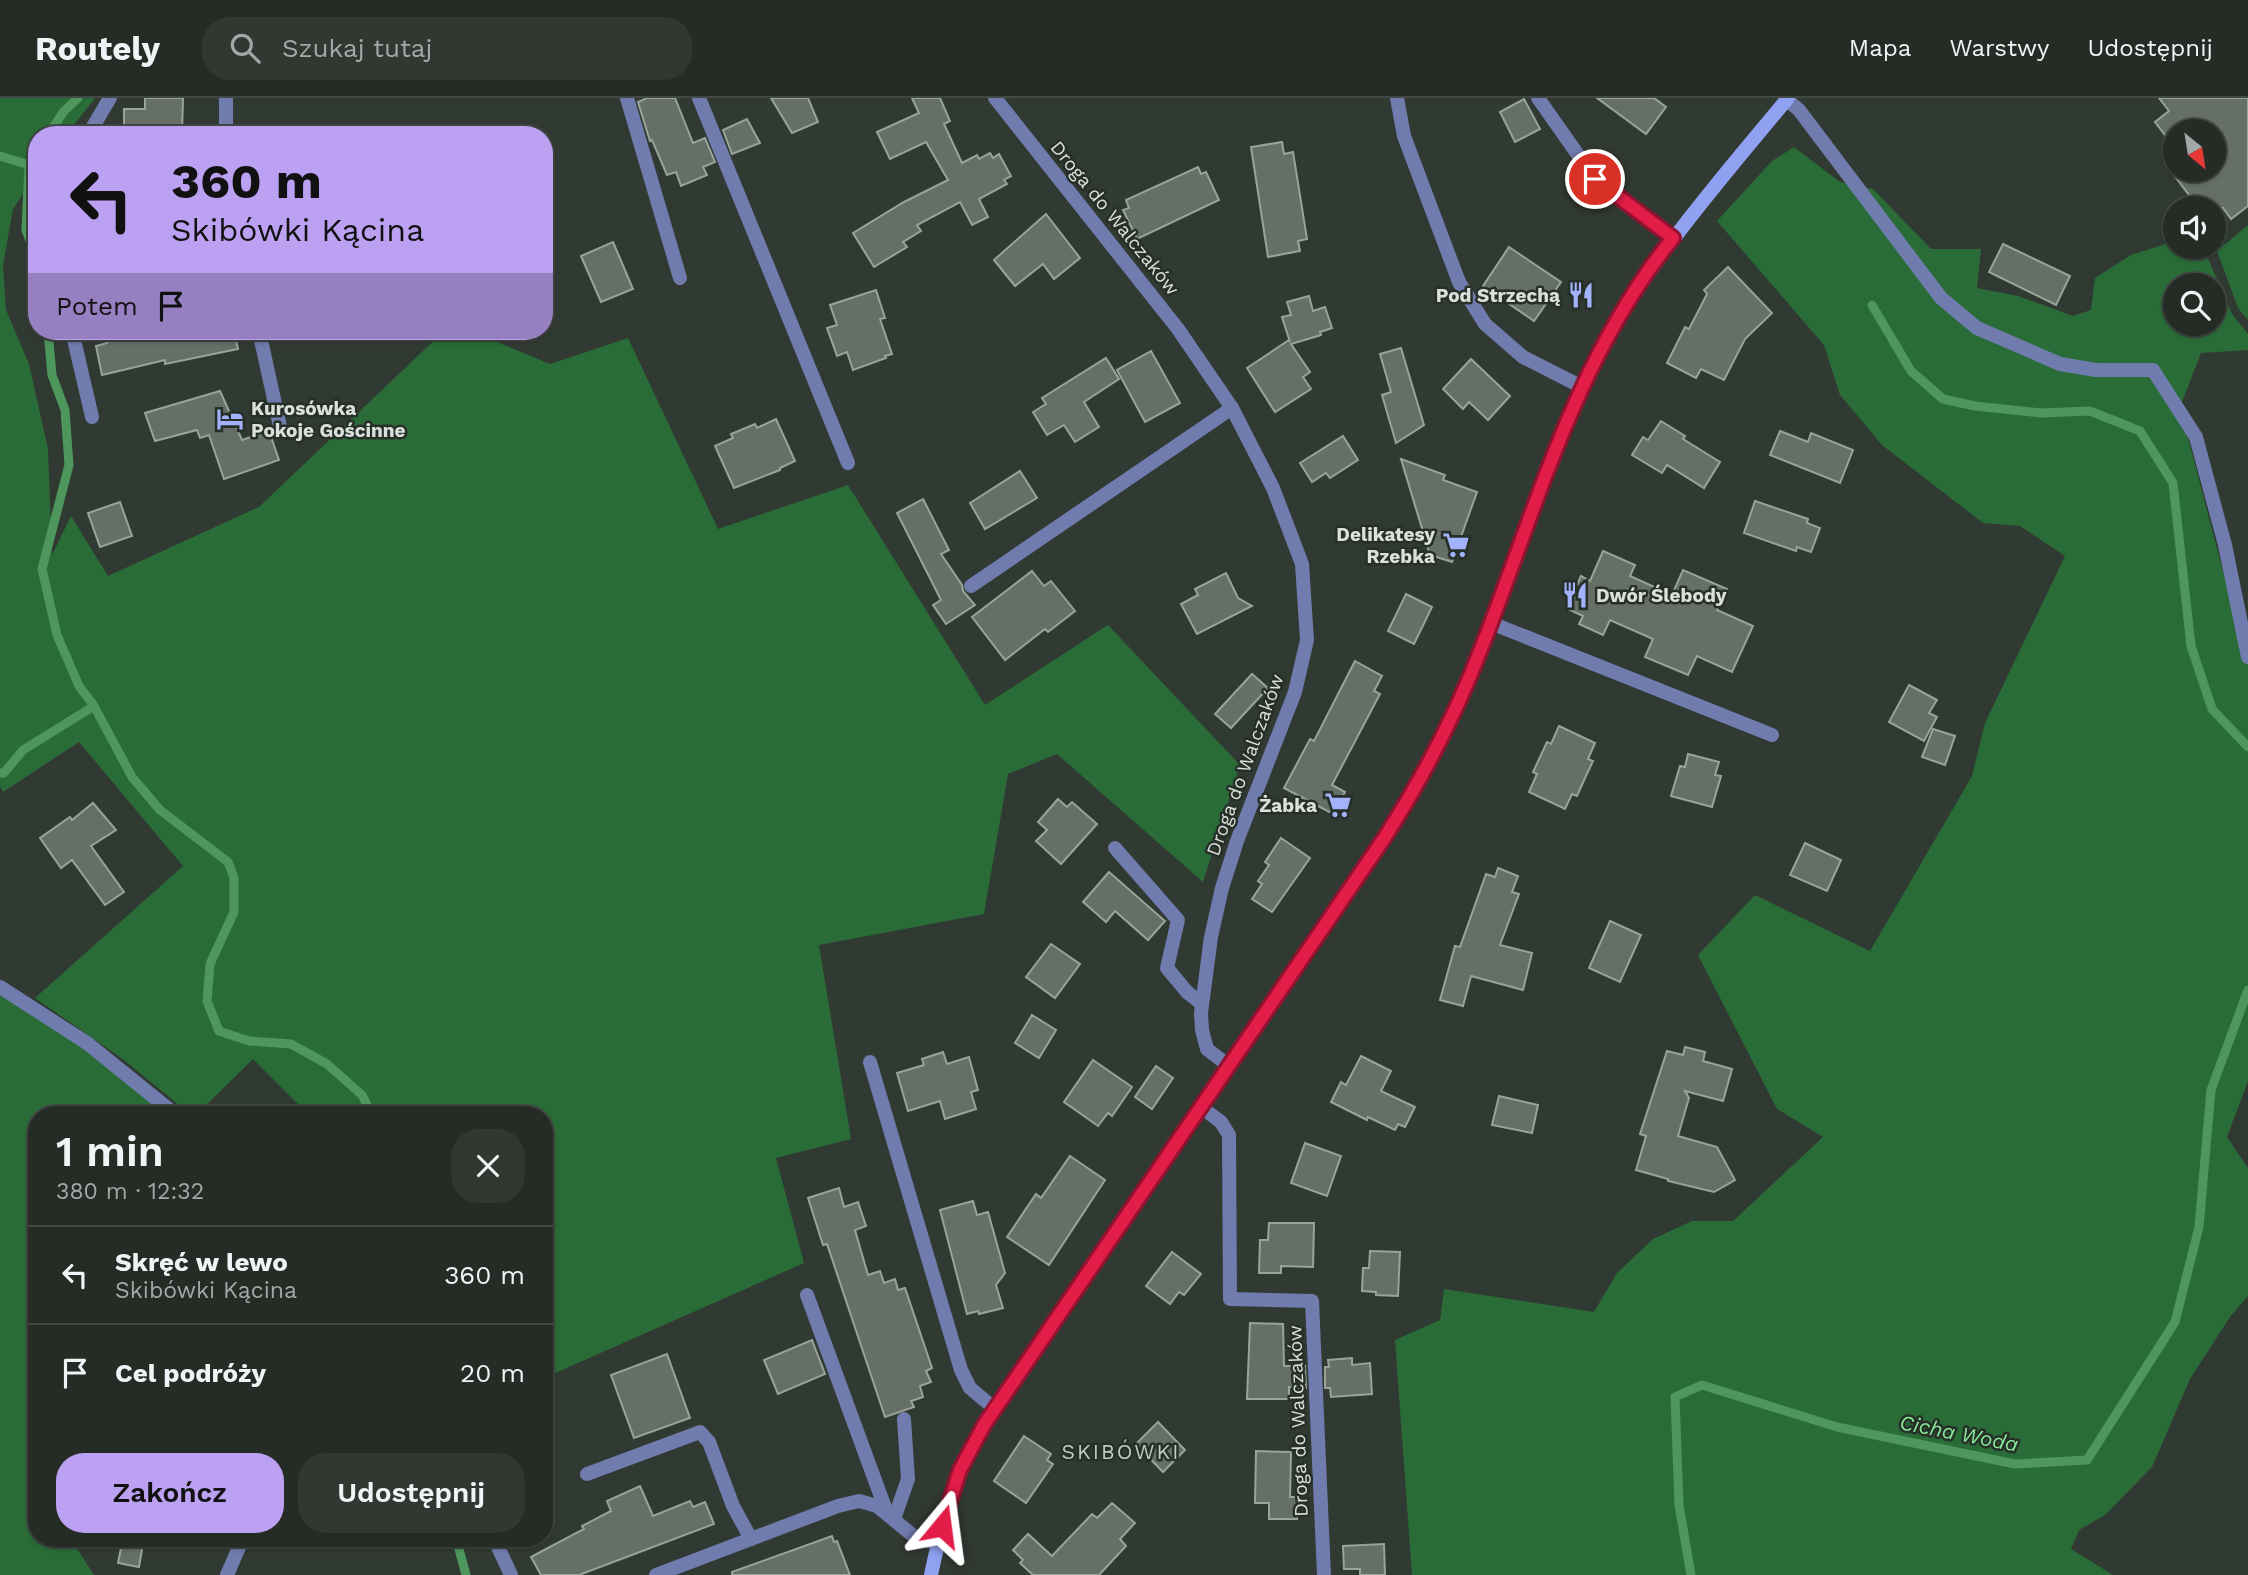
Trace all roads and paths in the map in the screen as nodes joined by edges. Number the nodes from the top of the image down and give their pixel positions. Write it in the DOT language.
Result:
graph roads {
  1 [pos="110,98"];
  2 [pos="226,98"];
  3 [pos="627,98"];
  4 [pos="699,98"];
  5 [pos="995,98"];
  6 [pos="1397,98"];
  7 [pos="1538,98"];
  8 [pos="1787,99"];
  9 [pos="93,126"];
  10 [pos="226,126"];
  11 [pos="1673,238"];
  12 [pos="680,278"];
  13 [pos="74,340"];
  14 [pos="261,340"];
  15 [pos="1582,387"];
  16 [pos="1232,408"];
  17 [pos="92,417"];
  18 [pos="281,431"];
  19 [pos="848,463"];
  20 [pos="971,586"];
  21 [pos="1491,623"];
  22 [pos="2248,657"];
  23 [pos="1772,734"];
  24 [pos="1115,848"];
  25 [pos="0,988"];
  26 [pos="1202,1004"];
  27 [pos="870,1062"];
  28 [pos="1229,1066"];
  29 [pos="165,1106"];
  30 [pos="1201,1107"];
  31 [pos="807,1295"];
  32 [pos="995,1409"];
  33 [pos="904,1419"];
  34 [pos="587,1475"];
  35 [pos="890,1516"];
  36 [pos="751,1539"];
  37 [pos="937,1543"];
  38 [pos="239,1547"];
  39 [pos="498,1547"];
  40 [pos="227,1575"];
  41 [pos="511,1575"];
  42 [pos="656,1575"];
  43 [pos="931,1575"];
  44 [pos="1324,1575"];
  1 -- 9 [label="street"];
  2 -- 10 [label="street"];
  3 -- 12 [label="street"];
  4 -- 19 [label="street"];
  5 -- 16 [label="street, Droga do Walczaków"];
  6 -- 15 [label="street"];
  7 -- 11 [label="street"];
  8 -- 11 [label="main road"];
  8 -- 22 [label="street"];
  11 -- 15 [label="main road"];
  13 -- 17 [label="street"];
  14 -- 18 [label="street"];
  15 -- 21 [label="main road"];
  16 -- 20 [label="street"];
  16 -- 26 [label="street, Droga do Walczaków"];
  21 -- 23 [label="street"];
  21 -- 28 [label="main road"];
  24 -- 26 [label="street"];
  25 -- 29 [label="street"];
  26 -- 28 [label="street, Droga do Walczaków"];
  27 -- 32 [label="street"];
  28 -- 30 [label="main road"];
  30 -- 32 [label="main road"];
  30 -- 44 [label="street, Droga do Walczaków"];
  31 -- 35 [label="street"];
  32 -- 37 [label="main road"];
  33 -- 35 [label="street"];
  34 -- 36 [label="street"];
  35 -- 36 [label="street"];
  35 -- 37 [label="street"];
  36 -- 42 [label="street"];
  37 -- 43 [label="main road"];
  38 -- 40 [label="street"];
  39 -- 41 [label="street"];
}
